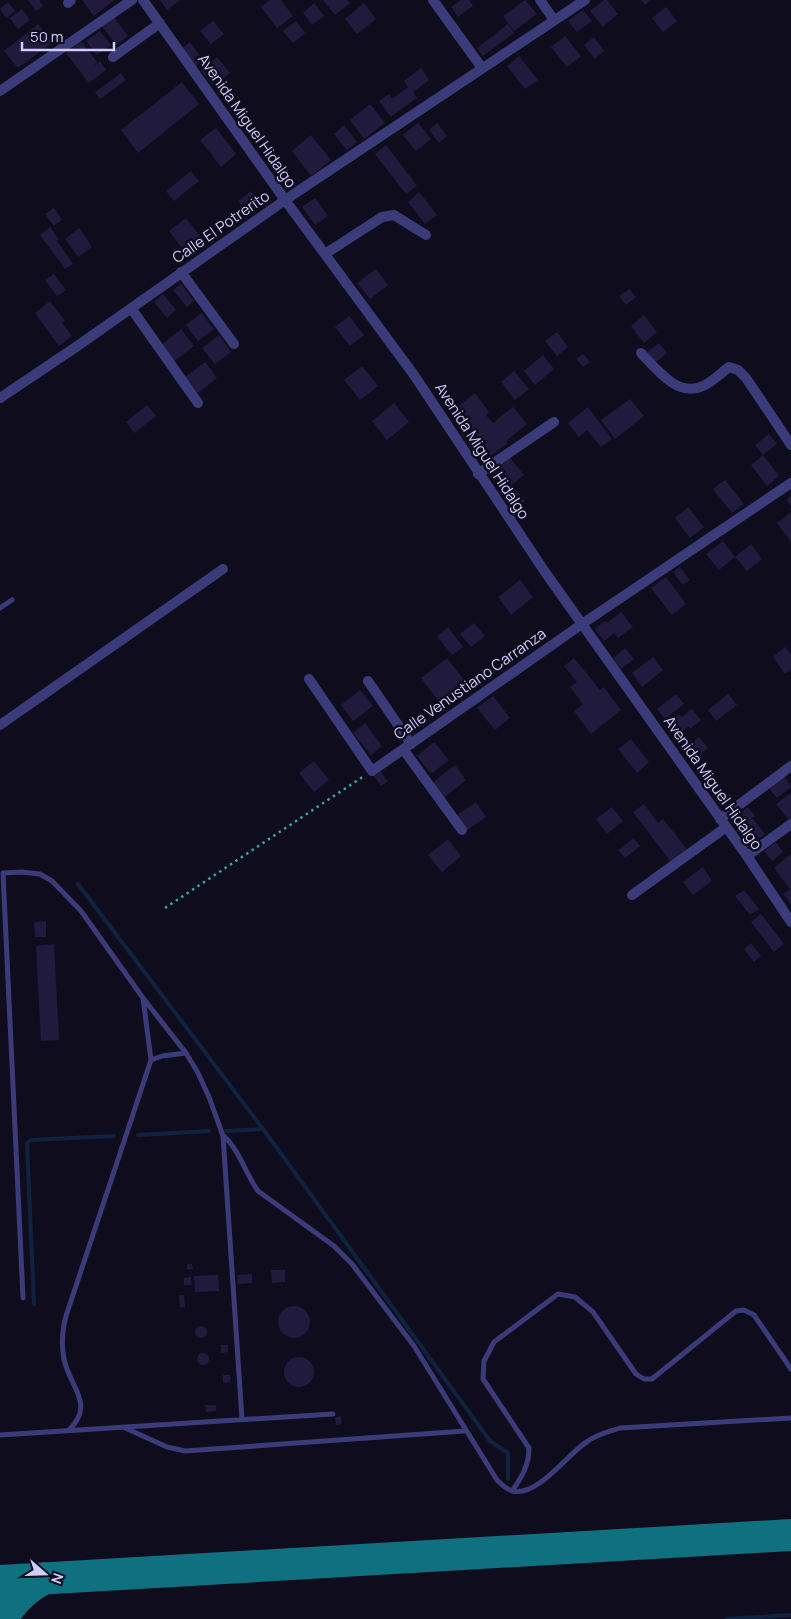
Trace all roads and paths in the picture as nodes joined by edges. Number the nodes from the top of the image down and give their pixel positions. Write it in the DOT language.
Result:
graph roads {
  1 [pos="132,0"];
  2 [pos="143,0"];
  3 [pos="433,0"];
  4 [pos="540,0"];
  5 [pos="585,0"];
  6 [pos="554,20"];
  7 [pos="160,23"];
  8 [pos="114,57"];
  9 [pos="482,68"];
  10 [pos="0,91"];
  11 [pos="285,200"];
  12 [pos="426,235"];
  13 [pos="324,254"];
  14 [pos="181,272"];
  15 [pos="131,308"];
  16 [pos="234,344"];
  17 [pos="641,353"];
  18 [pos="0,398"];
  19 [pos="198,403"];
  20 [pos="554,422"];
  21 [pos="791,445"];
  22 [pos="478,474"];
  23 [pos="791,483"];
  24 [pos="222,569"];
  25 [pos="12,600"];
  26 [pos="0,608"];
  27 [pos="582,624"];
  28 [pos="308,679"];
  29 [pos="368,681"];
  30 [pos="0,725"];
  31 [pos="407,746"];
  32 [pos="791,766"];
  33 [pos="372,771"];
  34 [pos="722,824"];
  35 [pos="791,824"];
  36 [pos="462,830"];
  37 [pos="747,856"];
  38 [pos="1,873"];
  39 [pos="632,895"];
  40 [pos="165,908"];
  41 [pos="791,922"];
  42 [pos="143,998"];
  43 [pos="186,1053"];
  44 [pos="150,1060"];
  45 [pos="223,1136"];
  46 [pos="23,1298"];
  47 [pos="791,1369"];
  48 [pos="333,1414"];
  49 [pos="791,1418"];
  50 [pos="242,1419"];
  51 [pos="123,1427"];
  52 [pos="68,1430"];
  53 [pos="465,1431"];
  54 [pos="0,1435"];
  55 [pos="512,1491"];
  1 -- 10 [label="street"];
  2 -- 7 [label="street, Avenida Miguel Hidalgo"];
  3 -- 9 [label="street"];
  4 -- 6 [label="street"];
  5 -- 6 [label="street, Calle El Potrerito"];
  6 -- 9 [label="street, Calle El Potrerito"];
  7 -- 8 [label="street"];
  7 -- 11 [label="street, Avenida Miguel Hidalgo"];
  9 -- 11 [label="street, Calle El Potrerito"];
  11 -- 13 [label="street, Avenida Miguel Hidalgo"];
  11 -- 14 [label="street, Calle El Potrerito"];
  12 -- 13 [label="street"];
  13 -- 22 [label="street, Avenida Miguel Hidalgo"];
  14 -- 15 [label="street, Calle El Potrerito"];
  14 -- 16 [label="street"];
  15 -- 18 [label="street, Calle El Potrerito"];
  15 -- 19 [label="street"];
  17 -- 21 [label="street"];
  20 -- 22 [label="street"];
  22 -- 27 [label="street, Avenida Miguel Hidalgo"];
  23 -- 27 [label="street, Calle Venustiano Carranza"];
  24 -- 30 [label="street"];
  25 -- 26 [label="lane"];
  27 -- 31 [label="street, Calle Venustiano Carranza"];
  27 -- 34 [label="street, Avenida Miguel Hidalgo"];
  28 -- 33 [label="street"];
  29 -- 31 [label="street"];
  31 -- 33 [label="street, Calle Venustiano Carranza"];
  31 -- 36 [label="street"];
  32 -- 34 [label="street"];
  33 -- 40 [label="path"];
  34 -- 37 [label="street, Avenida Miguel Hidalgo"];
  34 -- 39 [label="street"];
  35 -- 37 [label="street"];
  37 -- 41 [label="street, Avenida Miguel Hidalgo"];
  38 -- 42 [label="lane"];
  38 -- 46 [label="lane"];
  42 -- 43 [label="lane"];
  42 -- 44 [label="lane"];
  43 -- 44 [label="lane"];
  43 -- 45 [label="lane"];
  44 -- 52 [label="lane"];
  45 -- 50 [label="lane"];
  45 -- 53 [label="lane"];
  47 -- 55 [label="lane"];
  48 -- 50 [label="lane"];
  49 -- 55 [label="lane"];
  50 -- 51 [label="lane"];
  51 -- 52 [label="lane"];
  51 -- 53 [label="lane"];
  52 -- 54 [label="lane"];
  53 -- 55 [label="lane"];
}
